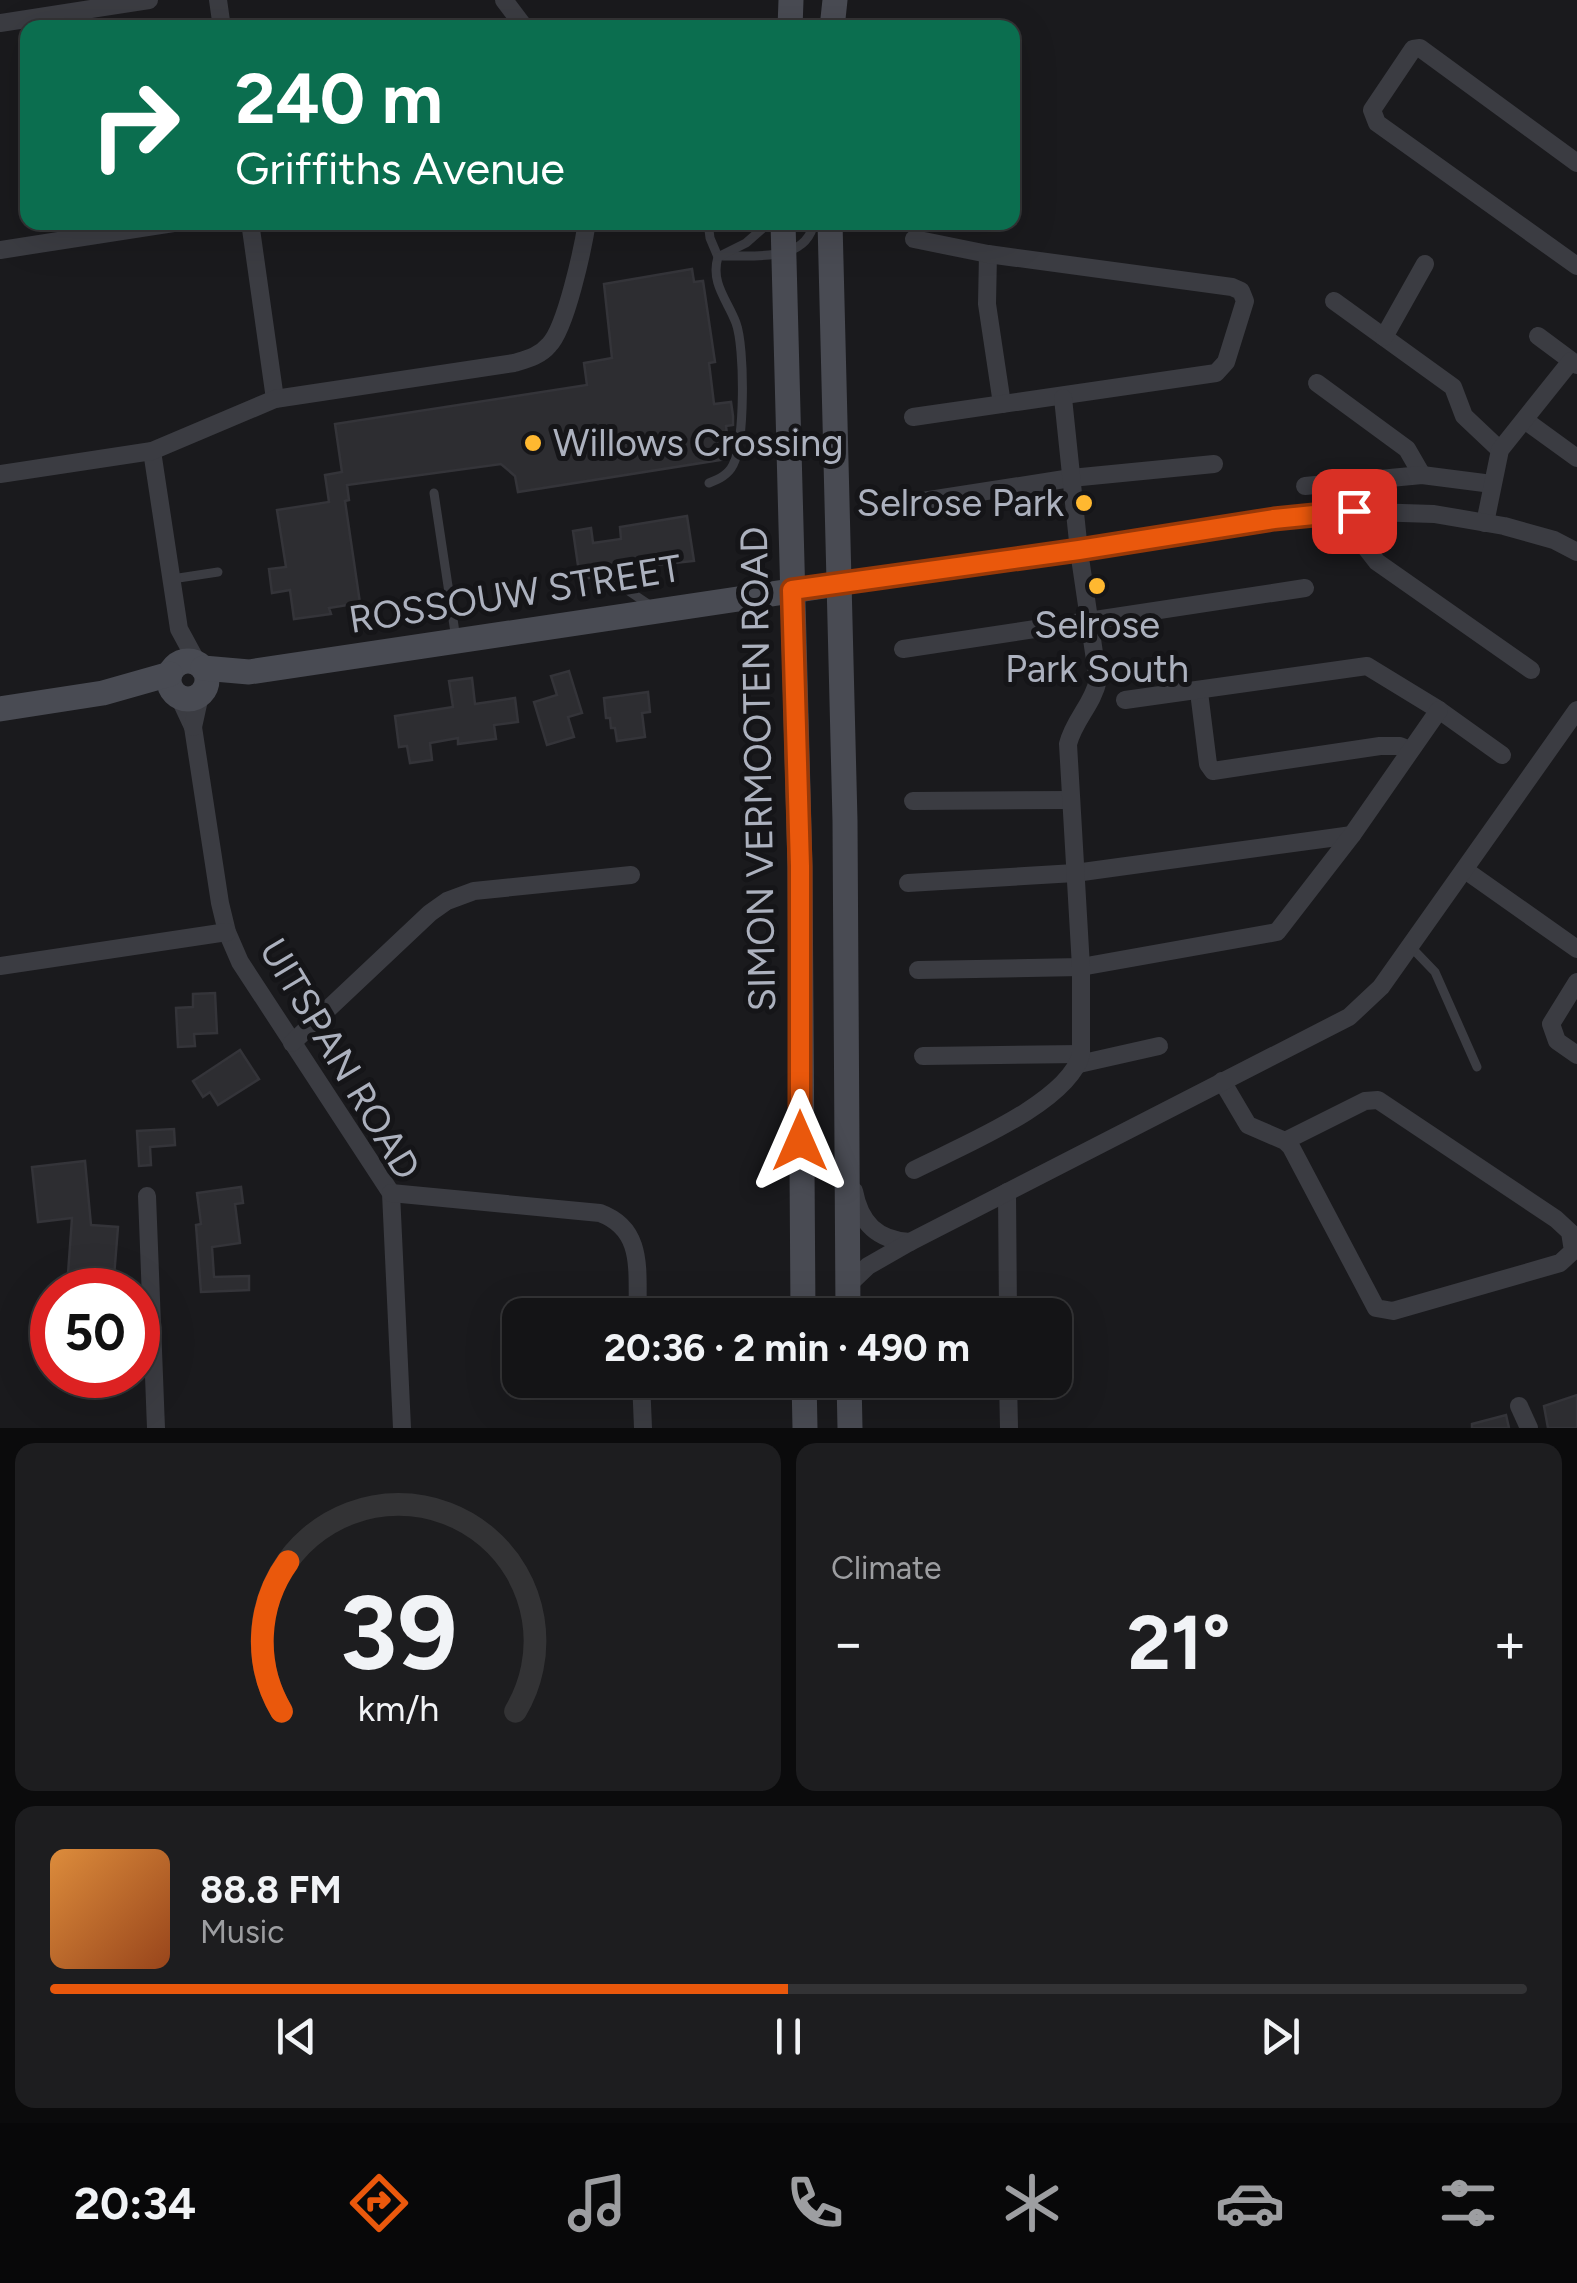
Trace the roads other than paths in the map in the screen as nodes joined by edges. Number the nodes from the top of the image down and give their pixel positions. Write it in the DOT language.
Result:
graph roads {
  1 [pos="149,0"];
  2 [pos="504,0"];
  3 [pos="520,20"];
  4 [pos="0,22"];
  5 [pos="1577,163"];
  6 [pos="129,230"];
  7 [pos="251,230"];
  8 [pos="585,230"];
  9 [pos="709,230"];
  10 [pos="761,230"];
  11 [pos="783,230"];
  12 [pos="812,230"];
  13 [pos="830,230"];
  14 [pos="914,240"];
  15 [pos="0,250"];
  16 [pos="782,254"];
  17 [pos="988,254"];
  18 [pos="719,257"];
  19 [pos="1425,264"];
  20 [pos="1577,266"];
  21 [pos="1334,301"];
  22 [pos="1384,336"];
  23 [pos="1538,336"];
  24 [pos="1574,363"];
  25 [pos="1317,383"];
  26 [pos="1063,398"];
  27 [pos="274,399"];
  28 [pos="1002,404"];
  29 [pos="913,417"];
  30 [pos="1526,421"];
  31 [pos="1500,450"];
  32 [pos="152,451"];
  33 [pos="1577,458"];
  34 [pos="1214,464"];
  35 [pos="0,474"];
  36 [pos="1422,475"];
  37 [pos="1071,478"];
  38 [pos="709,483"];
  39 [pos="1492,484"];
  40 [pos="1305,486"];
  41 [pos="434,493"];
  42 [pos="910,503"];
  43 [pos="1354,511"];
  44 [pos="1485,523"];
  45 [pos="1079,550"];
  46 [pos="1577,552"];
  47 [pos="218,572"];
  48 [pos="608,578"];
  49 [pos="171,580"];
  50 [pos="838,584"];
  51 [pos="1304,588"];
  52 [pos="792,590"];
  53 [pos="657,611"];
  54 [pos="1090,620"];
  55 [pos="456,641"];
  56 [pos="903,649"];
  57 [pos="1531,670"];
  58 [pos="188,682"];
  59 [pos="1199,692"];
  60 [pos="1124,700"];
  61 [pos="0,709"];
  62 [pos="1439,710"];
  63 [pos="1574,720"];
  64 [pos="1410,750"];
  65 [pos="1502,755"];
  66 [pos="913,800"];
  67 [pos="1071,800"];
  68 [pos="1352,835"];
  69 [pos="1465,870"];
  70 [pos="1076,873"];
  71 [pos="631,874"];
  72 [pos="908,883"];
  73 [pos="227,932"];
  74 [pos="1410,946"];
  75 [pos="1577,949"];
  76 [pos="0,966"];
  77 [pos="1081,967"];
  78 [pos="918,970"];
  79 [pos="1577,982"];
  80 [pos="292,1043"];
  81 [pos="1159,1046"];
  82 [pos="1577,1055"];
  83 [pos="923,1056"];
  84 [pos="1080,1059"];
  85 [pos="1477,1067"];
  86 [pos="1222,1081"];
  87 [pos="1285,1140"];
  88 [pos="846,1142"];
  89 [pos="914,1170"];
  90 [pos="1006,1192"];
  91 [pos="392,1193"];
  92 [pos="147,1196"];
  93 [pos="910,1242"];
  94 [pos="848,1285"];
  95 [pos="637,1298"];
  96 [pos="803,1298"];
  97 [pos="848,1298"];
  98 [pos="1008,1298"];
  99 [pos="642,1398"];
  100 [pos="804,1398"];
  101 [pos="849,1398"];
  102 [pos="1008,1398"];
  103 [pos="1519,1406"];
  104 [pos="156,1428"];
  105 [pos="402,1428"];
  106 [pos="643,1428"];
  107 [pos="805,1428"];
  108 [pos="850,1428"];
  109 [pos="1009,1428"];
  110 [pos="1529,1428"];
  1 -- 4 [label="street"];
  2 -- 3 [label="street"];
  5 -- 20 [label="street"];
  6 -- 15 [label="street"];
  7 -- 27 [label="street"];
  8 -- 27 [label="street"];
  9 -- 18 [label="lane"];
  10 -- 18 [label="lane"];
  11 -- 16 [label="main road, SIMON VERMOOTEN ROAD"];
  12 -- 16 [label="lane"];
  13 -- 50 [label="main road"];
  14 -- 17 [label="street"];
  16 -- 18 [label="lane"];
  16 -- 52 [label="main road, SIMON VERMOOTEN ROAD"];
  17 -- 26 [label="street"];
  17 -- 28 [label="street"];
  18 -- 38 [label="lane"];
  19 -- 22 [label="street"];
  21 -- 22 [label="street"];
  22 -- 31 [label="street"];
  23 -- 24 [label="street"];
  24 -- 30 [label="street"];
  25 -- 36 [label="street"];
  26 -- 28 [label="street"];
  26 -- 37 [label="street"];
  27 -- 32 [label="street"];
  28 -- 29 [label="street"];
  30 -- 31 [label="street"];
  30 -- 33 [label="street"];
  31 -- 39 [label="street"];
  32 -- 35 [label="street"];
  32 -- 49 [label="street, UITSPAN ROAD"];
  34 -- 37 [label="street"];
  36 -- 39 [label="street"];
  36 -- 40 [label="street"];
  37 -- 42 [label="street"];
  37 -- 45 [label="street"];
  39 -- 44 [label="street"];
  41 -- 55 [label="lane"];
  43 -- 44 [label="street"];
  43 -- 45 [label="street"];
  43 -- 57 [label="street"];
  44 -- 46 [label="street"];
  45 -- 50 [label="street"];
  45 -- 54 [label="street"];
  47 -- 49 [label="lane"];
  48 -- 53 [label="lane"];
  49 -- 58 [label="street, UITSPAN ROAD"];
  50 -- 52 [label="main road, ROSSOUW STREET"];
  50 -- 88 [label="main road"];
  51 -- 54 [label="street"];
  52 -- 53 [label="main road, ROSSOUW STREET"];
  52 -- 96 [label="main road, SIMON VERMOOTEN ROAD"];
  53 -- 55 [label="main road, ROSSOUW STREET"];
  54 -- 56 [label="street"];
  54 -- 67 [label="street"];
  55 -- 58 [label="main road, ROSSOUW STREET"];
  58 -- 61 [label="main road, ROSSOUW STREET"];
  58 -- 73 [label="street, UITSPAN ROAD"];
  59 -- 60 [label="street"];
  59 -- 62 [label="street"];
  59 -- 64 [label="street"];
  62 -- 64 [label="street"];
  62 -- 65 [label="street"];
  63 -- 69 [label="street"];
  64 -- 68 [label="street"];
  66 -- 67 [label="street"];
  67 -- 70 [label="street"];
  68 -- 70 [label="street"];
  68 -- 77 [label="street"];
  69 -- 74 [label="street"];
  69 -- 75 [label="street"];
  70 -- 72 [label="street"];
  70 -- 77 [label="street"];
  71 -- 80 [label="street"];
  73 -- 76 [label="street"];
  73 -- 80 [label="street, UITSPAN ROAD"];
  74 -- 85 [label="lane"];
  74 -- 86 [label="street"];
  77 -- 78 [label="street"];
  77 -- 84 [label="street"];
  79 -- 82 [label="street"];
  80 -- 91 [label="street, UITSPAN ROAD"];
  81 -- 84 [label="street"];
  83 -- 84 [label="street"];
  84 -- 89 [label="street"];
  86 -- 87 [label="street"];
  86 -- 90 [label="street"];
  87 -- 87 [label="street"];
  88 -- 93 [label="street"];
  88 -- 94 [label="main road"];
  90 -- 93 [label="street"];
  90 -- 98 [label="street"];
  91 -- 95 [label="street"];
  91 -- 105 [label="street, UITSPAN ROAD"];
  92 -- 104 [label="street"];
  93 -- 94 [label="street"];
  94 -- 97 [label="main road"];
  99 -- 106 [label="street"];
  100 -- 107 [label="main road"];
  101 -- 108 [label="main road"];
  102 -- 109 [label="street"];
  103 -- 110 [label="street"];
}
